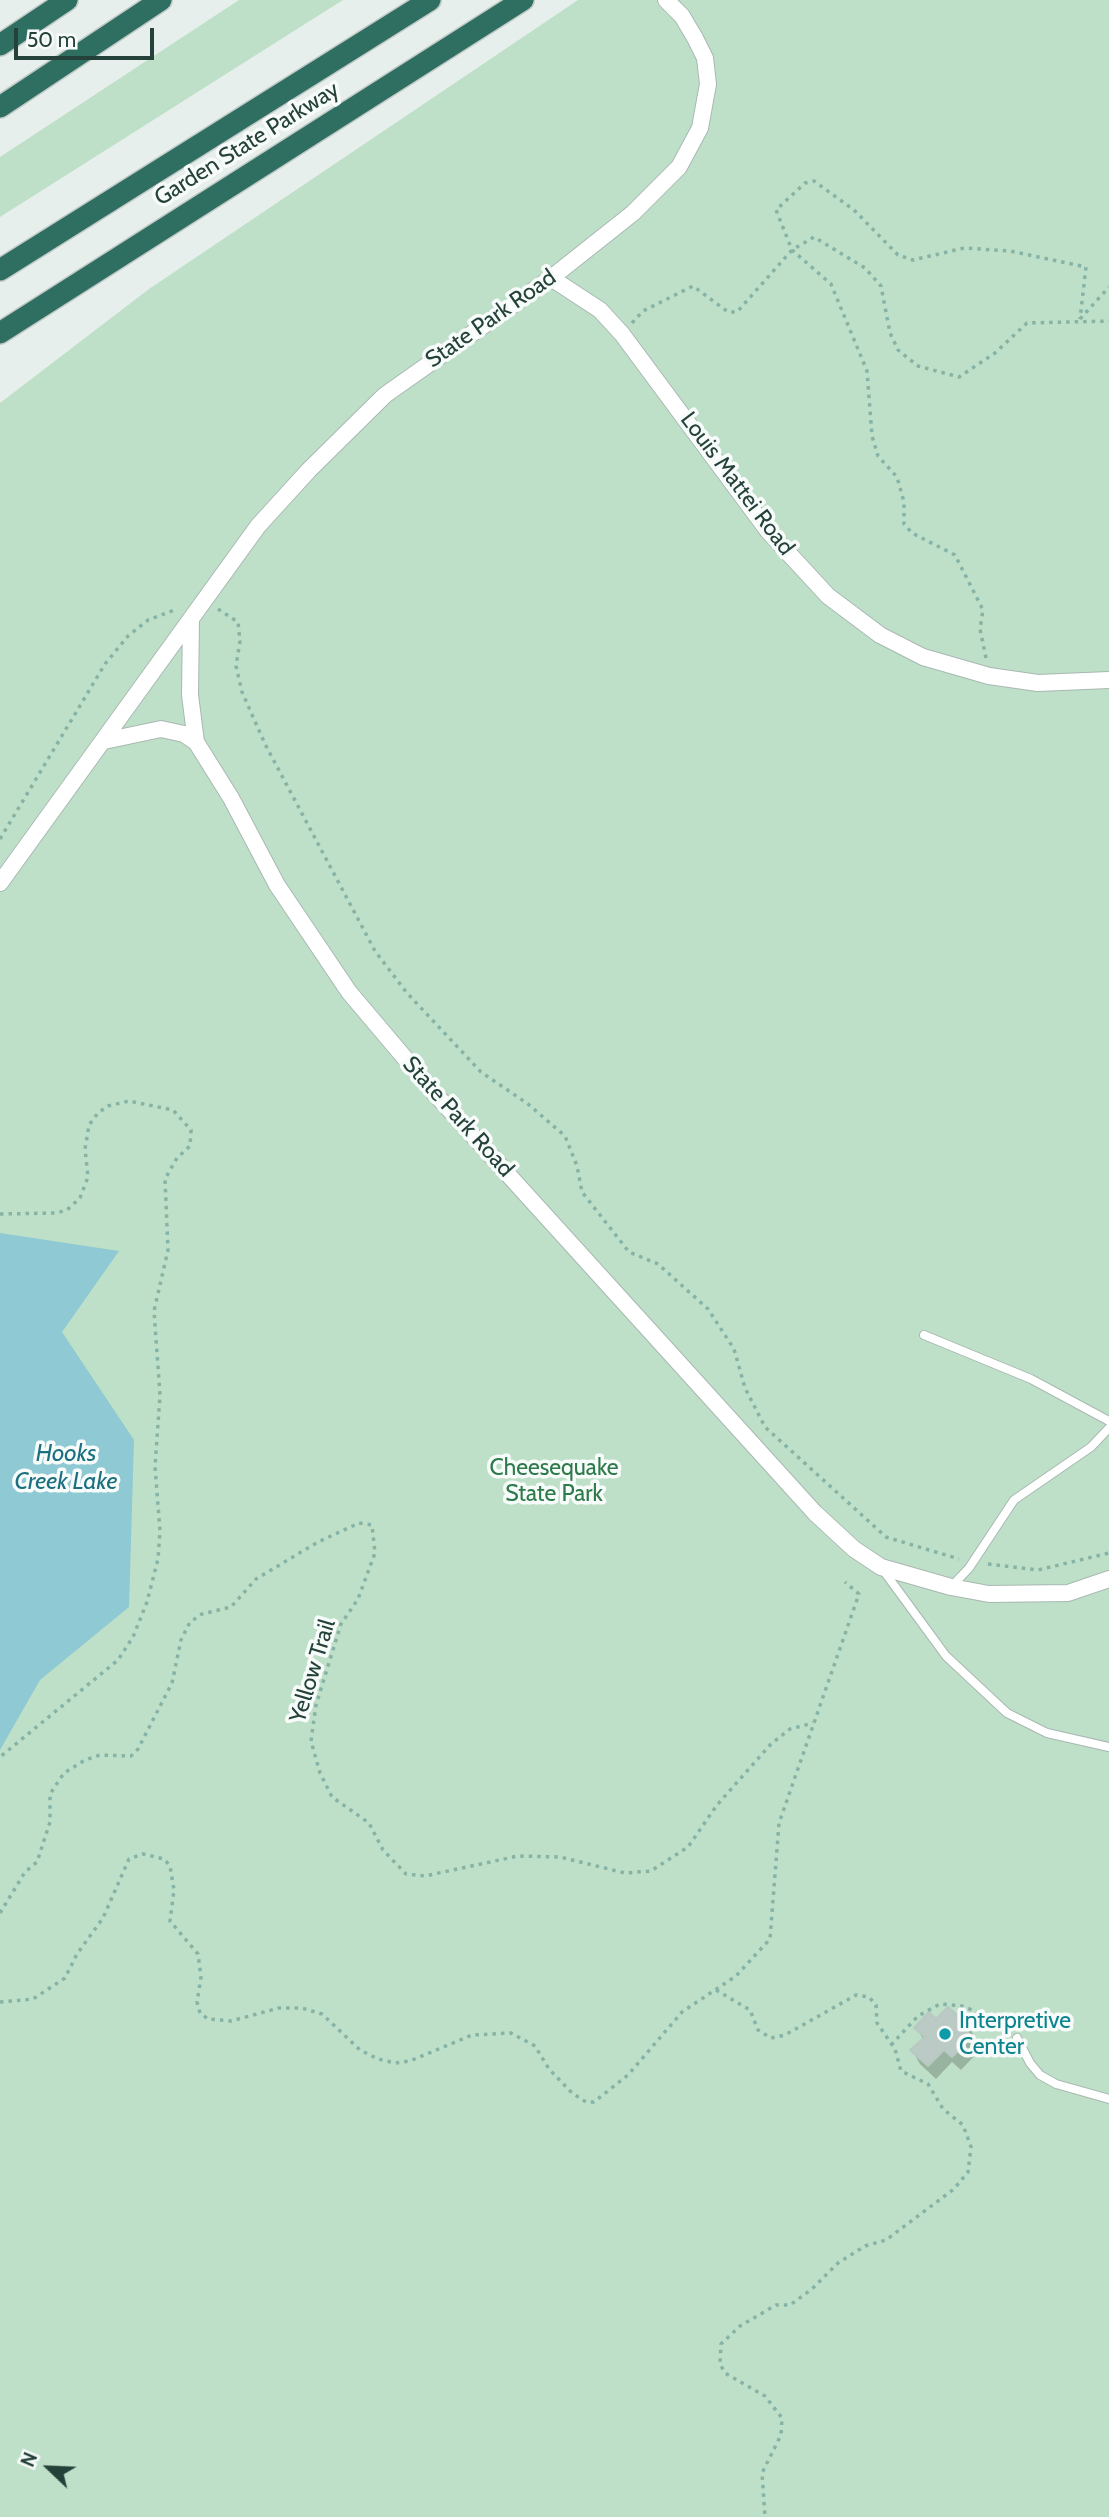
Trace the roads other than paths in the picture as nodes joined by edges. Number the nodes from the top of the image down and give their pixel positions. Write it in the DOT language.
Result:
graph roads {
  1 [pos="67,0"];
  2 [pos="161,0"];
  3 [pos="430,0"];
  4 [pos="523,0"];
  5 [pos="666,0"];
  6 [pos="0,45"];
  7 [pos="0,107"];
  8 [pos="0,270"];
  9 [pos="551,278"];
  10 [pos="0,333"];
  11 [pos="187,614"];
  12 [pos="1109,680"];
  13 [pos="104,741"];
  14 [pos="196,742"];
  15 [pos="0,883"];
  16 [pos="924,1335"];
  17 [pos="1109,1421"];
  18 [pos="1109,1428"];
  19 [pos="881,1567"];
  20 [pos="1109,1579"];
  21 [pos="951,1587"];
  22 [pos="1109,1747"];
  23 [pos="1017,2038"];
  24 [pos="1109,2099"];
  1 -- 6 [label="highway"];
  2 -- 7 [label="highway"];
  3 -- 8 [label="highway, Garden State Parkway"];
  4 -- 10 [label="highway, Garden State Parkway"];
  5 -- 9 [label="street, State Park Road"];
  9 -- 11 [label="street, State Park Road"];
  9 -- 12 [label="street, Louis Mattei Road"];
  11 -- 13 [label="street, State Park Road"];
  11 -- 14 [label="street, State Park Road"];
  13 -- 14 [label="street"];
  13 -- 15 [label="street, State Park Road"];
  14 -- 19 [label="street, State Park Road"];
  16 -- 17 [label="lane"];
  18 -- 21 [label="lane"];
  19 -- 21 [label="street, State Park Road"];
  19 -- 22 [label="lane"];
  20 -- 21 [label="street, State Park Road"];
  23 -- 24 [label="lane"];
}
